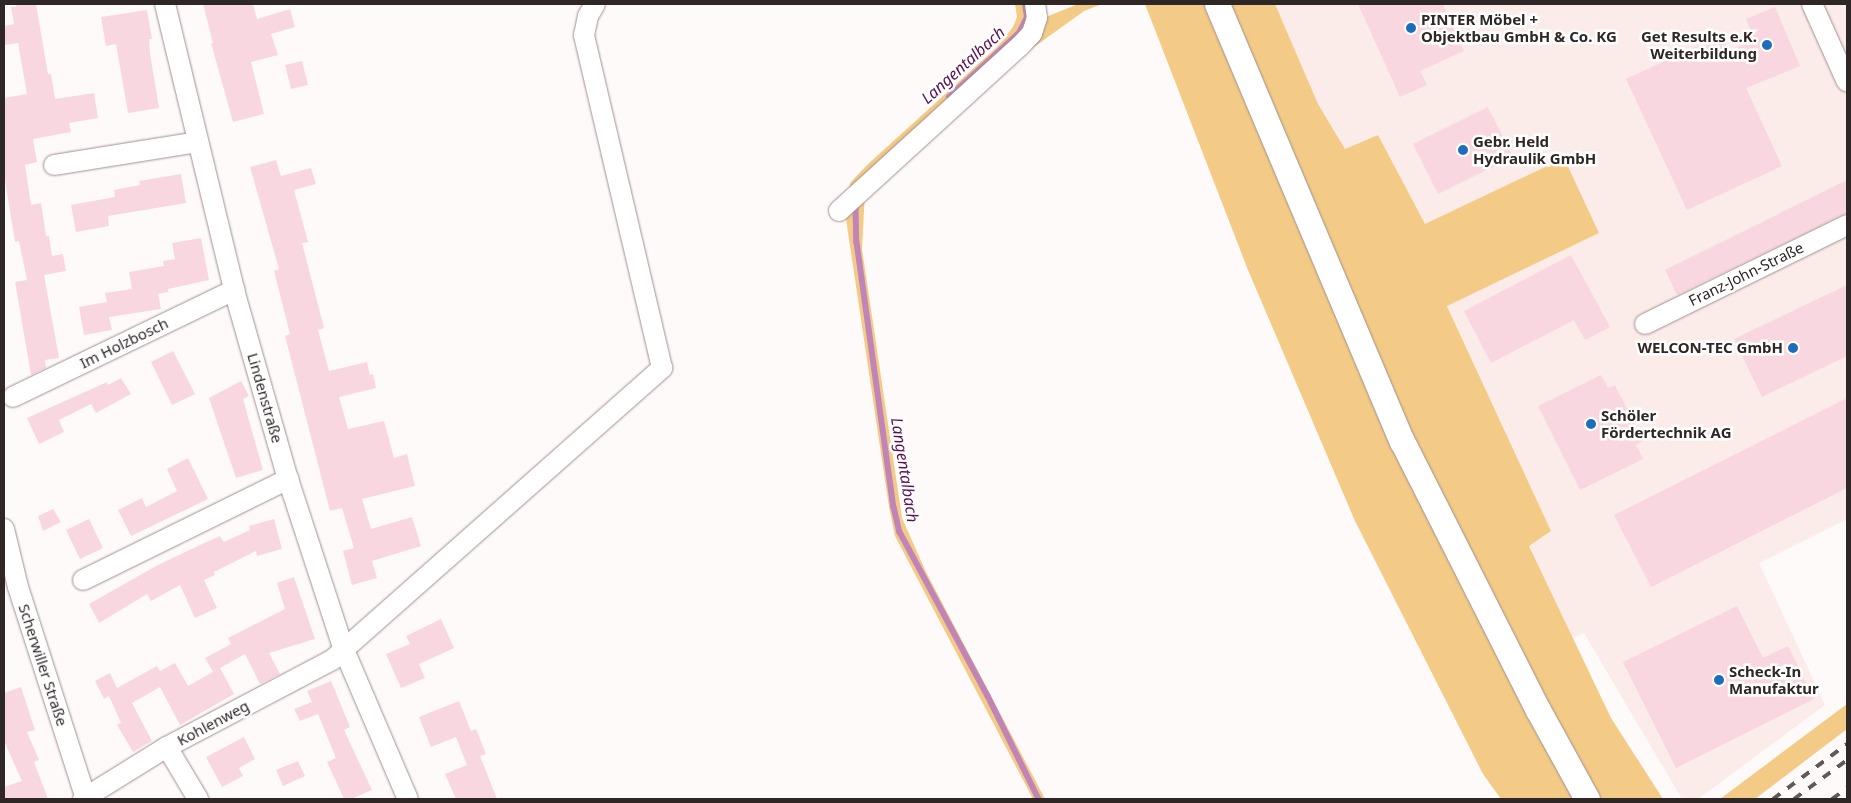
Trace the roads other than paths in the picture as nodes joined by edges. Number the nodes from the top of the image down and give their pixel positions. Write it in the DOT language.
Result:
graph roads {
  1 [pos="164,4"];
  2 [pos="595,4"];
  3 [pos="1035,4"];
  4 [pos="1217,4"];
  5 [pos="1812,4"];
  6 [pos="1847,82"];
  7 [pos="198,142"];
  8 [pos="54,164"];
  9 [pos="838,211"];
  10 [pos="1847,224"];
  11 [pos="234,290"];
  12 [pos="1645,324"];
  13 [pos="13,397"];
  14 [pos="288,479"];
  15 [pos="4,529"];
  16 [pos="83,580"];
  17 [pos="11,589"];
  18 [pos="344,650"];
  19 [pos="167,748"];
  20 [pos="85,799"];
  21 [pos="198,799"];
  22 [pos="408,799"];
  23 [pos="1587,799"];
  1 -- 7 [label="street, Lindenstraße"];
  2 -- 18 [label="street"];
  3 -- 9 [label="street"];
  4 -- 23 [label="main road"];
  5 -- 6 [label="street"];
  7 -- 8 [label="street"];
  7 -- 11 [label="street, Lindenstraße"];
  10 -- 12 [label="street, Franz-John-Straße"];
  11 -- 13 [label="street, Im Holzbosch"];
  11 -- 14 [label="street, Lindenstraße"];
  14 -- 16 [label="street"];
  14 -- 18 [label="street, Lindenstraße"];
  15 -- 17 [label="street, Scherwiller Straße"];
  17 -- 20 [label="street, Scherwiller Straße"];
  18 -- 19 [label="street, Kohlenweg"];
  18 -- 22 [label="street, Lindenstraße"];
  19 -- 20 [label="street, Kohlenweg"];
  19 -- 21 [label="street"];
}
